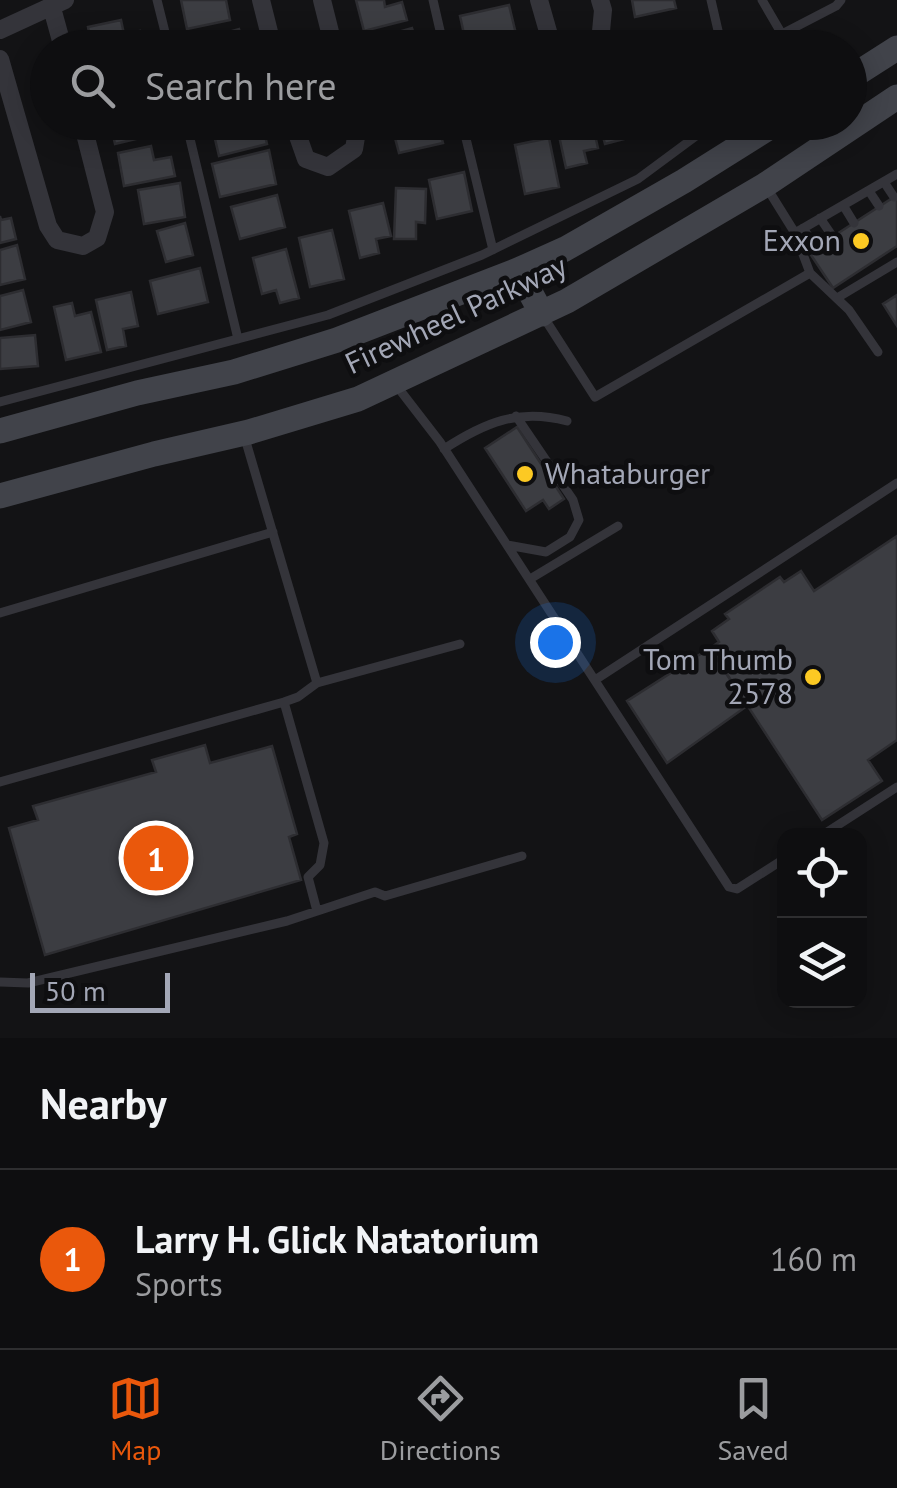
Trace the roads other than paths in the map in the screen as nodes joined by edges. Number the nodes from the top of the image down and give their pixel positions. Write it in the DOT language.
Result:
graph roads {
  1 [pos="157,0"];
  2 [pos="261,0"];
  3 [pos="322,0"];
  4 [pos="433,0"];
  5 [pos="539,0"];
  6 [pos="600,0"];
  7 [pos="711,0"];
  8 [pos="762,0"];
  9 [pos="841,0"];
  10 [pos="59,4"];
  11 [pos="0,30"];
  12 [pos="61,30"];
  13 [pos="164,30"];
  14 [pos="268,30"];
  15 [pos="330,30"];
  16 [pos="440,30"];
  17 [pos="548,30"];
  18 [pos="601,30"];
  19 [pos="718,30"];
  20 [pos="780,30"];
  21 [pos="790,30"];
  22 [pos="897,48"];
  23 [pos="0,59"];
  24 [pos="867,67"];
  25 [pos="897,97"];
  26 [pos="885,111"];
  27 [pos="87,140"];
  28 [pos="190,140"];
  29 [pos="299,140"];
  30 [pos="356,140"];
  31 [pos="466,140"];
  32 [pos="691,140"];
  33 [pos="749,140"];
  34 [pos="839,140"];
  35 [pos="897,174"];
  36 [pos="884,182"];
  37 [pos="766,186"];
  38 [pos="868,191"];
  39 [pos="894,196"];
  40 [pos="842,206"];
  41 [pos="879,206"];
  42 [pos="820,218"];
  43 [pos="854,223"];
  44 [pos="799,230"];
  45 [pos="833,237"];
  46 [pos="816,248"];
  47 [pos="492,250"];
  48 [pos="878,258"];
  49 [pos="897,262"];
  50 [pos="885,269"];
  51 [pos="518,270"];
  52 [pos="856,272"];
  53 [pos="810,273"];
  54 [pos="863,282"];
  55 [pos="841,292"];
  56 [pos="542,314"];
  57 [pos="238,340"];
  58 [pos="878,352"];
  59 [pos="394,382"];
  60 [pos="0,402"];
  61 [pos="516,416"];
  62 [pos="567,421"];
  63 [pos="0,431"];
  64 [pos="243,433"];
  65 [pos="444,449"];
  66 [pos="897,483"];
  67 [pos="0,496"];
  68 [pos="618,526"];
  69 [pos="273,532"];
  70 [pos="507,545"];
  71 [pos="530,579"];
  72 [pos="0,613"];
  73 [pos="460,644"];
  74 [pos="595,680"];
  75 [pos="317,684"];
  76 [pos="284,702"];
  77 [pos="0,782"];
  78 [pos="897,787"];
  79 [pos="833,828"];
  80 [pos="522,856"];
  81 [pos="777,863"];
  82 [pos="317,911"];
  83 [pos="0,982"];
  1 -- 13 [label="lane"];
  2 -- 14 [label="street"];
  3 -- 15 [label="street"];
  4 -- 16 [label="lane"];
  5 -- 17 [label="street"];
  6 -- 18 [label="street"];
  7 -- 19 [label="lane"];
  8 -- 20 [label="lane"];
  9 -- 21 [label="lane"];
  10 -- 11 [label="street"];
  10 -- 12 [label="street"];
  22 -- 24 [label="main road"];
  23 -- 27 [label="street"];
  25 -- 26 [label="main road, Firewheel Parkway"];
  28 -- 57 [label="lane"];
  29 -- 30 [label="street"];
  31 -- 47 [label="lane"];
  32 -- 47 [label="lane"];
  33 -- 51 [label="main road, Firewheel Parkway"];
  34 -- 37 [label="main road, Firewheel Parkway"];
  35 -- 36 [label="lane"];
  36 -- 38 [label="lane"];
  36 -- 39 [label="lane"];
  37 -- 44 [label="lane"];
  37 -- 56 [label="main road, Firewheel Parkway"];
  38 -- 40 [label="lane"];
  38 -- 41 [label="lane"];
  40 -- 42 [label="lane"];
  40 -- 43 [label="lane"];
  42 -- 44 [label="lane"];
  42 -- 45 [label="lane"];
  44 -- 46 [label="lane"];
  44 -- 53 [label="lane"];
  47 -- 57 [label="lane"];
  48 -- 50 [label="lane"];
  49 -- 50 [label="lane"];
  50 -- 54 [label="lane"];
  51 -- 56 [label="main road"];
  51 -- 63 [label="main road, Firewheel Parkway"];
  52 -- 54 [label="lane"];
  53 -- 55 [label="lane"];
  53 -- 56 [label="lane"];
  54 -- 55 [label="lane"];
  55 -- 58 [label="lane"];
  56 -- 59 [label="main road, Firewheel Parkway"];
  57 -- 60 [label="lane"];
  59 -- 64 [label="main road, Firewheel Parkway"];
  59 -- 65 [label="lane"];
  61 -- 62 [label="lane"];
  61 -- 65 [label="lane"];
  61 -- 70 [label="lane"];
  64 -- 67 [label="main road, Firewheel Parkway"];
  64 -- 69 [label="lane"];
  65 -- 70 [label="lane"];
  66 -- 74 [label="lane"];
  68 -- 71 [label="lane"];
  69 -- 72 [label="lane"];
  69 -- 75 [label="lane"];
  70 -- 71 [label="lane"];
  71 -- 74 [label="lane"];
  73 -- 75 [label="lane"];
  74 -- 81 [label="lane"];
  75 -- 76 [label="lane"];
  76 -- 77 [label="lane"];
  76 -- 82 [label="lane"];
  78 -- 79 [label="lane"];
  80 -- 82 [label="lane"];
  82 -- 83 [label="lane"];
}
